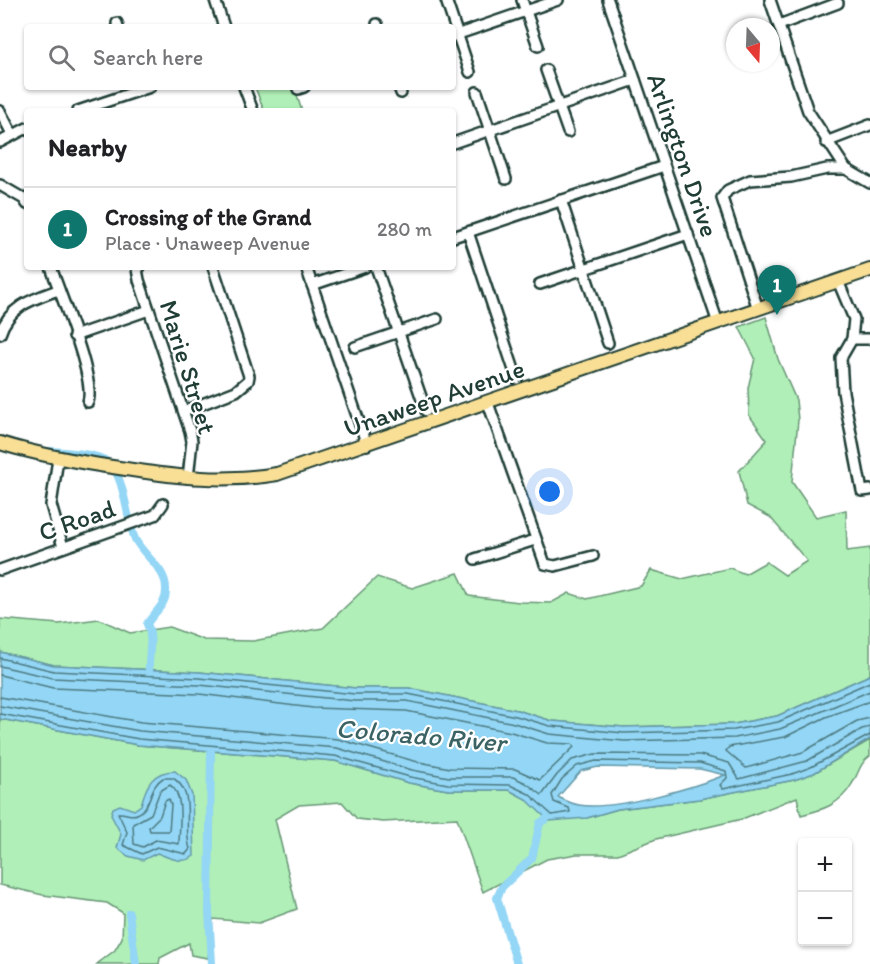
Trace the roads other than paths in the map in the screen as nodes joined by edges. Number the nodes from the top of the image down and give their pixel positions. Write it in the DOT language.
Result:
graph roads {
  1 [pos="215,0"];
  2 [pos="446,0"];
  3 [pos="522,0"];
  4 [pos="558,0"];
  5 [pos="608,0"];
  6 [pos="770,0"];
  7 [pos="838,3"];
  8 [pos="526,11"];
  9 [pos="776,18"];
  10 [pos="223,24"];
  11 [pos="452,24"];
  12 [pos="780,25"];
  13 [pos="780,28"];
  14 [pos="456,35"];
  15 [pos="456,37"];
  16 [pos="538,46"];
  17 [pos="546,70"];
  18 [pos="470,72"];
  19 [pos="635,80"];
  20 [pos="138,90"];
  21 [pos="245,90"];
  22 [pos="477,92"];
  23 [pos="559,106"];
  24 [pos="87,108"];
  25 [pos="252,108"];
  26 [pos="0,111"];
  27 [pos="870,125"];
  28 [pos="24,129"];
  29 [pos="490,130"];
  30 [pos="568,132"];
  31 [pos="12,134"];
  32 [pos="0,142"];
  33 [pos="456,142"];
  34 [pos="826,142"];
  35 [pos="664,166"];
  36 [pos="846,169"];
  37 [pos="506,179"];
  38 [pos="870,183"];
  39 [pos="0,185"];
  40 [pos="24,199"];
  41 [pos="561,200"];
  42 [pos="468,232"];
  43 [pos="688,234"];
  44 [pos="456,236"];
  45 [pos="583,269"];
  46 [pos="52,270"];
  47 [pos="139,270"];
  48 [pos="214,270"];
  49 [pos="307,270"];
  50 [pos="356,270"];
  51 [pos="377,270"];
  52 [pos="870,270"];
  53 [pos="838,281"];
  54 [pos="540,284"];
  55 [pos="312,285"];
  56 [pos="58,290"];
  57 [pos="758,309"];
  58 [pos="149,310"];
  59 [pos="437,319"];
  60 [pos="718,323"];
  61 [pos="398,332"];
  62 [pos="0,334"];
  63 [pos="74,336"];
  64 [pos="852,339"];
  65 [pos="870,339"];
  66 [pos="608,344"];
  67 [pos="355,347"];
  68 [pos="517,379"];
  69 [pos="88,402"];
  70 [pos="488,403"];
  71 [pos="184,411"];
  72 [pos="426,411"];
  73 [pos="0,443"];
  74 [pos="367,444"];
  75 [pos="58,459"];
  76 [pos="188,478"];
  77 [pos="870,490"];
  78 [pos="163,504"];
  79 [pos="535,540"];
  80 [pos="63,547"];
  81 [pos="593,556"];
  82 [pos="475,559"];
  83 [pos="0,570"];
  1 -- 10 [label="street"];
  2 -- 11 [label="street"];
  3 -- 8 [label="street"];
  4 -- 8 [label="street"];
  5 -- 19 [label="street, Arlington Drive"];
  6 -- 9 [label="street"];
  7 -- 12 [label="street"];
  8 -- 14 [label="street"];
  8 -- 16 [label="street"];
  13 -- 34 [label="street"];
  15 -- 18 [label="street"];
  17 -- 23 [label="street"];
  19 -- 23 [label="street"];
  19 -- 35 [label="street, Arlington Drive"];
  20 -- 24 [label="street"];
  21 -- 25 [label="street"];
  22 -- 29 [label="street"];
  23 -- 29 [label="street"];
  23 -- 30 [label="street"];
  26 -- 31 [label="street"];
  27 -- 34 [label="street"];
  28 -- 31 [label="street"];
  29 -- 33 [label="street"];
  29 -- 37 [label="street"];
  31 -- 32 [label="street"];
  34 -- 36 [label="street"];
  35 -- 41 [label="street"];
  35 -- 43 [label="street, Arlington Drive"];
  36 -- 38 [label="street"];
  36 -- 57 [label="street"];
  39 -- 40 [label="street"];
  41 -- 42 [label="street"];
  41 -- 45 [label="street"];
  42 -- 44 [label="street"];
  42 -- 68 [label="street"];
  43 -- 45 [label="street"];
  43 -- 60 [label="street, Arlington Drive"];
  45 -- 54 [label="street"];
  45 -- 66 [label="street"];
  46 -- 56 [label="street"];
  47 -- 58 [label="street, Marie Street"];
  48 -- 71 [label="street"];
  49 -- 55 [label="street"];
  50 -- 55 [label="street"];
  51 -- 61 [label="street"];
  52 -- 53 [label="main road, Unaweep Avenue"];
  53 -- 57 [label="main road, Unaweep Avenue"];
  53 -- 64 [label="street"];
  55 -- 74 [label="street"];
  56 -- 62 [label="street"];
  56 -- 63 [label="street"];
  57 -- 60 [label="main road, Unaweep Avenue"];
  58 -- 63 [label="street"];
  58 -- 71 [label="street, Marie Street"];
  59 -- 61 [label="street"];
  60 -- 70 [label="main road, Unaweep Avenue"];
  61 -- 67 [label="street"];
  61 -- 72 [label="street"];
  63 -- 69 [label="street"];
  64 -- 65 [label="street"];
  64 -- 77 [label="street"];
  70 -- 74 [label="main road, Unaweep Avenue"];
  70 -- 79 [label="street"];
  71 -- 76 [label="street, Marie Street"];
  73 -- 75 [label="main road, Unaweep Avenue"];
  74 -- 76 [label="main road, Unaweep Avenue"];
  75 -- 76 [label="main road, Unaweep Avenue"];
  75 -- 80 [label="street"];
  78 -- 80 [label="street, C Road"];
  79 -- 81 [label="street"];
  79 -- 82 [label="street"];
  80 -- 83 [label="street, C Road"];
}
